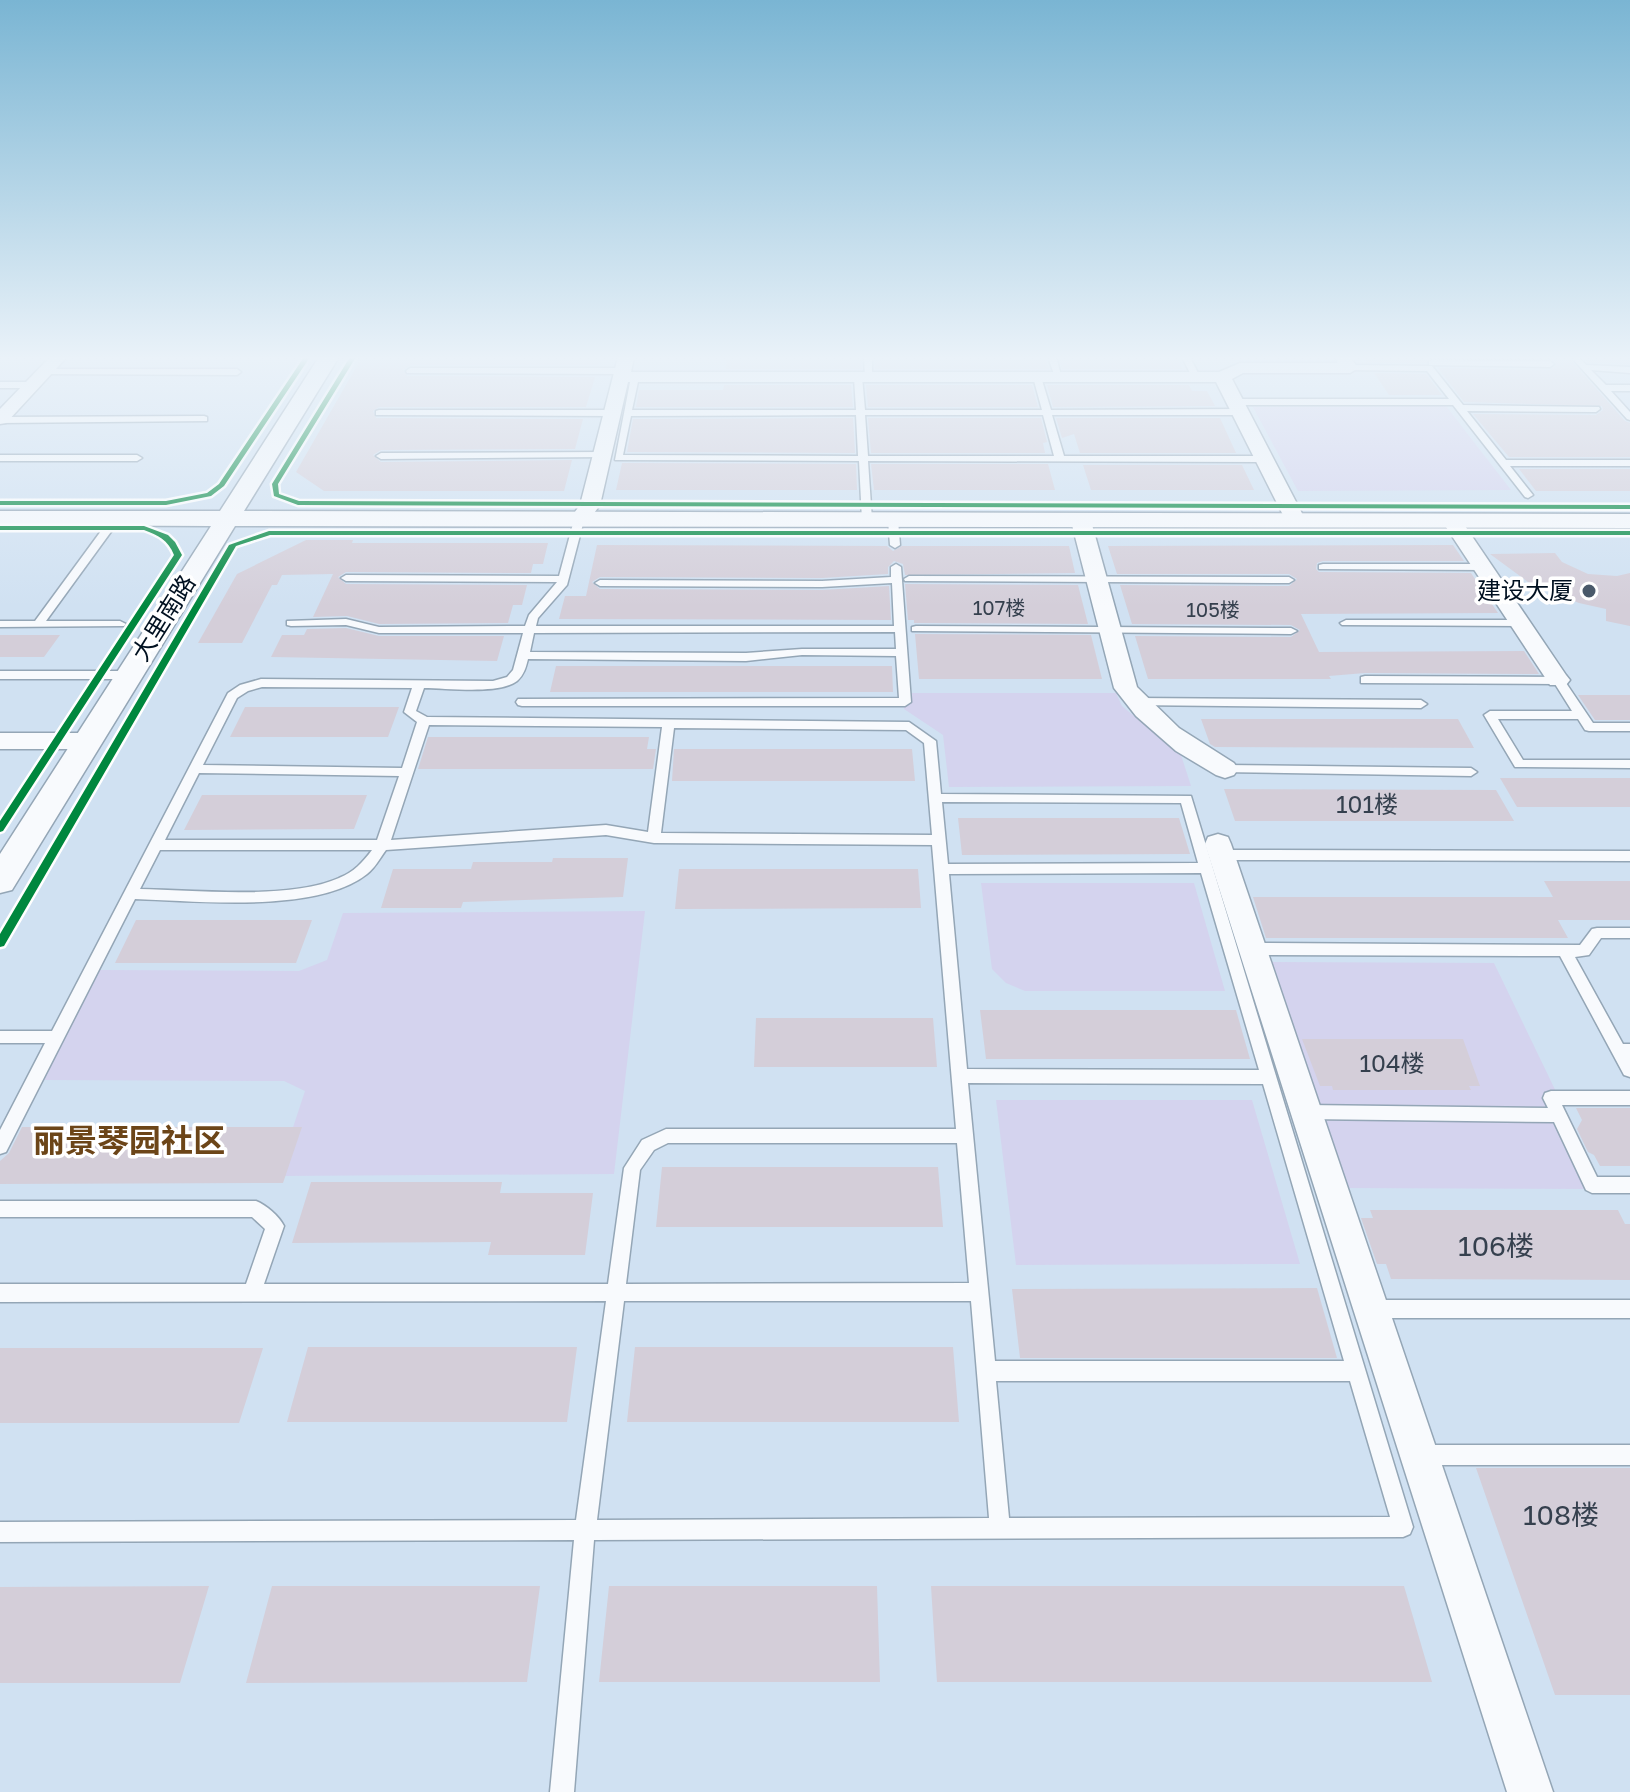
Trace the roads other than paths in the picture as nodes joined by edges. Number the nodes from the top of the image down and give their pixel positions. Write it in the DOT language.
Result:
graph roads {
  1 [pos="277,441"];
  2 [pos="609,441"];
  3 [pos="619,441"];
  4 [pos="861,441"];
  5 [pos="1055,441"];
  6 [pos="1254,441"];
  7 [pos="1485,441"];
  8 [pos="603,455"];
  9 [pos="381,456"];
  10 [pos="0,458"];
  11 [pos="137,458"];
  12 [pos="862,459"];
  13 [pos="1060,459"];
  14 [pos="1263,459"];
  15 [pos="1502,463"];
  16 [pos="1630,463"];
  17 [pos="1528,495"];
  18 [pos="0,518"];
  19 [pos="116,518"];
  20 [pos="228,518"];
  21 [pos="579,520"];
  22 [pos="867,520"];
  23 [pos="893,520"];
  24 [pos="1081,521"];
  25 [pos="1296,521"];
  26 [pos="1452,521"];
  27 [pos="1630,521"];
  28 [pos="895,545"];
  29 [pos="1323,567"];
  30 [pos="1482,567"];
  31 [pos="901,575"];
  32 [pos="346,578"];
  33 [pos="563,579"];
  34 [pos="1098,579"];
  35 [pos="1289,580"];
  36 [pos="600,583"];
  37 [pos="291,623"];
  38 [pos="1346,623"];
  39 [pos="1520,623"];
  40 [pos="0,624"];
  41 [pos="38,624"];
  42 [pos="120,624"];
  43 [pos="901,629"];
  44 [pos="916,629"];
  45 [pos="530,630"];
  46 [pos="1111,630"];
  47 [pos="1291,631"];
  48 [pos="902,653"];
  49 [pos="523,655"];
  50 [pos="0,675"];
  51 [pos="128,675"];
  52 [pos="1365,680"];
  53 [pos="1558,680"];
  54 [pos="419,684"];
  55 [pos="522,702"];
  56 [pos="1135,702"];
  57 [pos="1421,704"];
  58 [pos="1581,715"];
  59 [pos="424,721"];
  60 [pos="668,725"];
  61 [pos="1630,727"];
  62 [pos="0,741"];
  63 [pos="87,741"];
  64 [pos="1630,764"];
  65 [pos="194,769"];
  66 [pos="1225,769"];
  67 [pos="407,772"];
  68 [pos="1471,772"];
  69 [pos="935,798"];
  70 [pos="654,838"];
  71 [pos="939,840"];
  72 [pos="155,845"];
  73 [pos="382,845"];
  74 [pos="1215,855"];
  75 [pos="1630,856"];
  76 [pos="941,869"];
  77 [pos="0,881"];
  78 [pos="129,894"];
  79 [pos="1630,933"];
  80 [pos="1253,949"];
  81 [pos="1564,951"];
  82 [pos="0,1037"];
  83 [pos="56,1037"];
  84 [pos="1625,1050"];
  85 [pos="1630,1070"];
  86 [pos="960,1076"];
  87 [pos="1268,1077"];
  88 [pos="1630,1098"];
  89 [pos="1307,1112"];
  90 [pos="1559,1115"];
  91 [pos="965,1136"];
  92 [pos="0,1147"];
  93 [pos="1630,1185"];
  94 [pos="0,1209"];
  95 [pos="980,1292"];
  96 [pos="0,1293"];
  97 [pos="252,1293"];
  98 [pos="616,1293"];
  99 [pos="1372,1309"];
  100 [pos="1630,1309"];
  101 [pos="988,1371"];
  102 [pos="1356,1371"];
  103 [pos="1419,1455"];
  104 [pos="1630,1455"];
  105 [pos="585,1530"];
  106 [pos="1000,1530"];
  107 [pos="0,1532"];
  108 [pos="562,1792"];
  109 [pos="1530,1792"];
  1 -- 20 [label="street, 大里南路"];
  2 -- 8 [label="street"];
  3 -- 12 [label="lane"];
  4 -- 12 [label="lane"];
  5 -- 13 [label="lane"];
  6 -- 14 [label="street"];
  7 -- 15 [label="lane"];
  8 -- 9 [label="lane"];
  8 -- 21 [label="street"];
  10 -- 11 [label="lane"];
  12 -- 13 [label="lane"];
  12 -- 22 [label="lane"];
  13 -- 14 [label="lane"];
  14 -- 25 [label="street"];
  15 -- 16 [label="lane"];
  15 -- 17 [label="lane"];
  18 -- 19 [label="street"];
  19 -- 20 [label="street"];
  19 -- 41 [label="lane"];
  20 -- 21 [label="street"];
  20 -- 51 [label="street, 大里南路"];
  21 -- 22 [label="street"];
  21 -- 33 [label="lane"];
  22 -- 23 [label="street"];
  23 -- 24 [label="street"];
  23 -- 28 [label="lane"];
  24 -- 25 [label="street"];
  24 -- 34 [label="street"];
  25 -- 26 [label="street"];
  26 -- 27 [label="street"];
  26 -- 30 [label="street"];
  29 -- 30 [label="lane"];
  30 -- 39 [label="street"];
  31 -- 34 [label="lane"];
  31 -- 36 [label="lane"];
  31 -- 43 [label="lane"];
  32 -- 33 [label="lane"];
  33 -- 45 [label="lane"];
  34 -- 35 [label="lane"];
  34 -- 46 [label="street"];
  37 -- 45 [label="lane"];
  38 -- 39 [label="lane"];
  39 -- 53 [label="street"];
  40 -- 41 [label="lane"];
  41 -- 42 [label="lane"];
  43 -- 45 [label="lane"];
  43 -- 48 [label="lane"];
  44 -- 46 [label="lane"];
  45 -- 49 [label="lane"];
  46 -- 47 [label="lane"];
  46 -- 56 [label="street"];
  48 -- 49 [label="lane"];
  48 -- 55 [label="lane"];
  49 -- 54 [label="lane"];
  50 -- 51 [label="lane"];
  51 -- 63 [label="street, 大里南路"];
  52 -- 53 [label="lane"];
  53 -- 58 [label="lane"];
  54 -- 59 [label="lane"];
  54 -- 65 [label="lane"];
  56 -- 57 [label="lane"];
  56 -- 66 [label="street"];
  58 -- 61 [label="lane"];
  58 -- 64 [label="lane"];
  59 -- 60 [label="lane"];
  59 -- 67 [label="lane"];
  60 -- 69 [label="lane"];
  60 -- 70 [label="lane"];
  62 -- 63 [label="street"];
  63 -- 77 [label="street, 大里南路"];
  65 -- 67 [label="lane"];
  65 -- 72 [label="lane"];
  66 -- 68 [label="lane"];
  67 -- 73 [label="lane"];
  69 -- 71 [label="lane"];
  69 -- 74 [label="lane"];
  70 -- 71 [label="lane"];
  70 -- 73 [label="lane"];
  71 -- 76 [label="lane"];
  72 -- 73 [label="lane"];
  72 -- 78 [label="lane"];
  73 -- 78 [label="lane"];
  74 -- 75 [label="lane"];
  74 -- 76 [label="lane"];
  74 -- 80 [label="street"];
  74 -- 87 [label="lane"];
  76 -- 86 [label="lane"];
  78 -- 83 [label="lane"];
  79 -- 81 [label="lane"];
  80 -- 81 [label="lane"];
  80 -- 89 [label="street"];
  81 -- 84 [label="lane"];
  82 -- 83 [label="lane"];
  83 -- 92 [label="lane"];
  84 -- 85 [label="lane"];
  86 -- 87 [label="lane"];
  86 -- 91 [label="lane"];
  87 -- 102 [label="lane"];
  88 -- 90 [label="lane"];
  89 -- 90 [label="lane"];
  89 -- 99 [label="street"];
  90 -- 93 [label="lane"];
  91 -- 95 [label="lane"];
  91 -- 98 [label="lane"];
  94 -- 97 [label="lane"];
  95 -- 98 [label="lane"];
  95 -- 101 [label="lane"];
  96 -- 97 [label="lane"];
  97 -- 98 [label="lane"];
  98 -- 105 [label="lane"];
  99 -- 100 [label="lane"];
  99 -- 103 [label="street"];
  101 -- 102 [label="lane"];
  101 -- 106 [label="lane"];
  102 -- 106 [label="lane"];
  103 -- 104 [label="lane"];
  103 -- 109 [label="street"];
  105 -- 106 [label="lane"];
  105 -- 107 [label="lane"];
  105 -- 108 [label="lane"];
}
